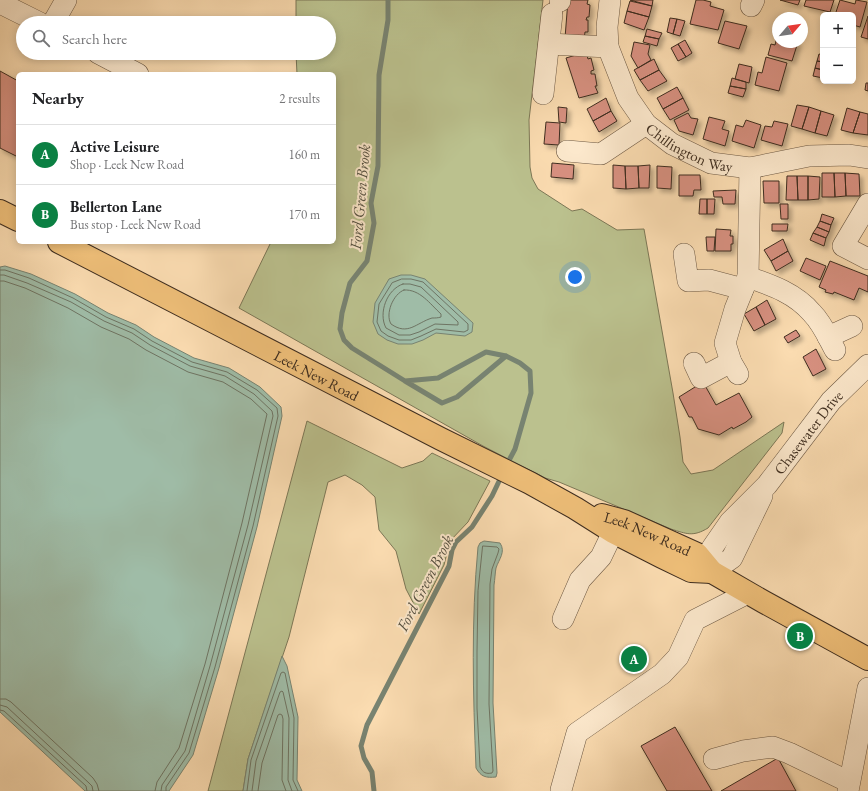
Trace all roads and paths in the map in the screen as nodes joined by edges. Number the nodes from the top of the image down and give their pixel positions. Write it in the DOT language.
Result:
graph roads {
  1 [pos="66,0"];
  2 [pos="610,0"];
  3 [pos="0,3"];
  4 [pos="557,5"];
  5 [pos="26,16"];
  6 [pos="57,16"];
  7 [pos="549,44"];
  8 [pos="608,47"];
  9 [pos="111,60"];
  10 [pos="134,72"];
  11 [pos="543,94"];
  12 [pos="646,124"];
  13 [pos="567,151"];
  14 [pos="868,158"];
  15 [pos="750,168"];
  16 [pos="868,204"];
  17 [pos="0,211"];
  18 [pos="16,219"];
  19 [pos="63,244"];
  20 [pos="684,254"];
  21 [pos="868,259"];
  22 [pos="745,283"];
  23 [pos="852,326"];
  24 [pos="694,363"];
  25 [pos="868,365"];
  26 [pos="575,508"];
  27 [pos="612,532"];
  28 [pos="712,572"];
  29 [pos="748,593"];
  30 [pos="563,619"];
  31 [pos="868,659"];
  32 [pos="868,688"];
  33 [pos="714,759"];
  34 [pos="848,786"];
  35 [pos="561,790"];
  1 -- 6 [label="street"];
  2 -- 8 [label="street, Chillington Way"];
  3 -- 5 [label="street"];
  4 -- 7 [label="street"];
  7 -- 8 [label="street"];
  7 -- 11 [label="street"];
  8 -- 12 [label="street, Chillington Way"];
  9 -- 10 [label="street"];
  12 -- 13 [label="street"];
  12 -- 15 [label="street, Chillington Way"];
  14 -- 15 [label="street, Chillington Way"];
  15 -- 22 [label="street"];
  16 -- 21 [label="street"];
  17 -- 18 [label="highway"];
  19 -- 26 [label="highway, Leek New Road"];
  20 -- 22 [label="street"];
  22 -- 23 [label="street"];
  22 -- 24 [label="street"];
  25 -- 28 [label="street, Chasewater Drive"];
  26 -- 27 [label="highway, Leek New Road"];
  26 -- 28 [label="highway, Leek New Road"];
  27 -- 28 [label="highway, Leek New Road"];
  27 -- 30 [label="street"];
  28 -- 29 [label="highway, Leek New Road"];
  29 -- 31 [label="highway, Leek New Road"];
  29 -- 35 [label="street"];
  32 -- 34 [label="street"];
  33 -- 34 [label="street"];
}
